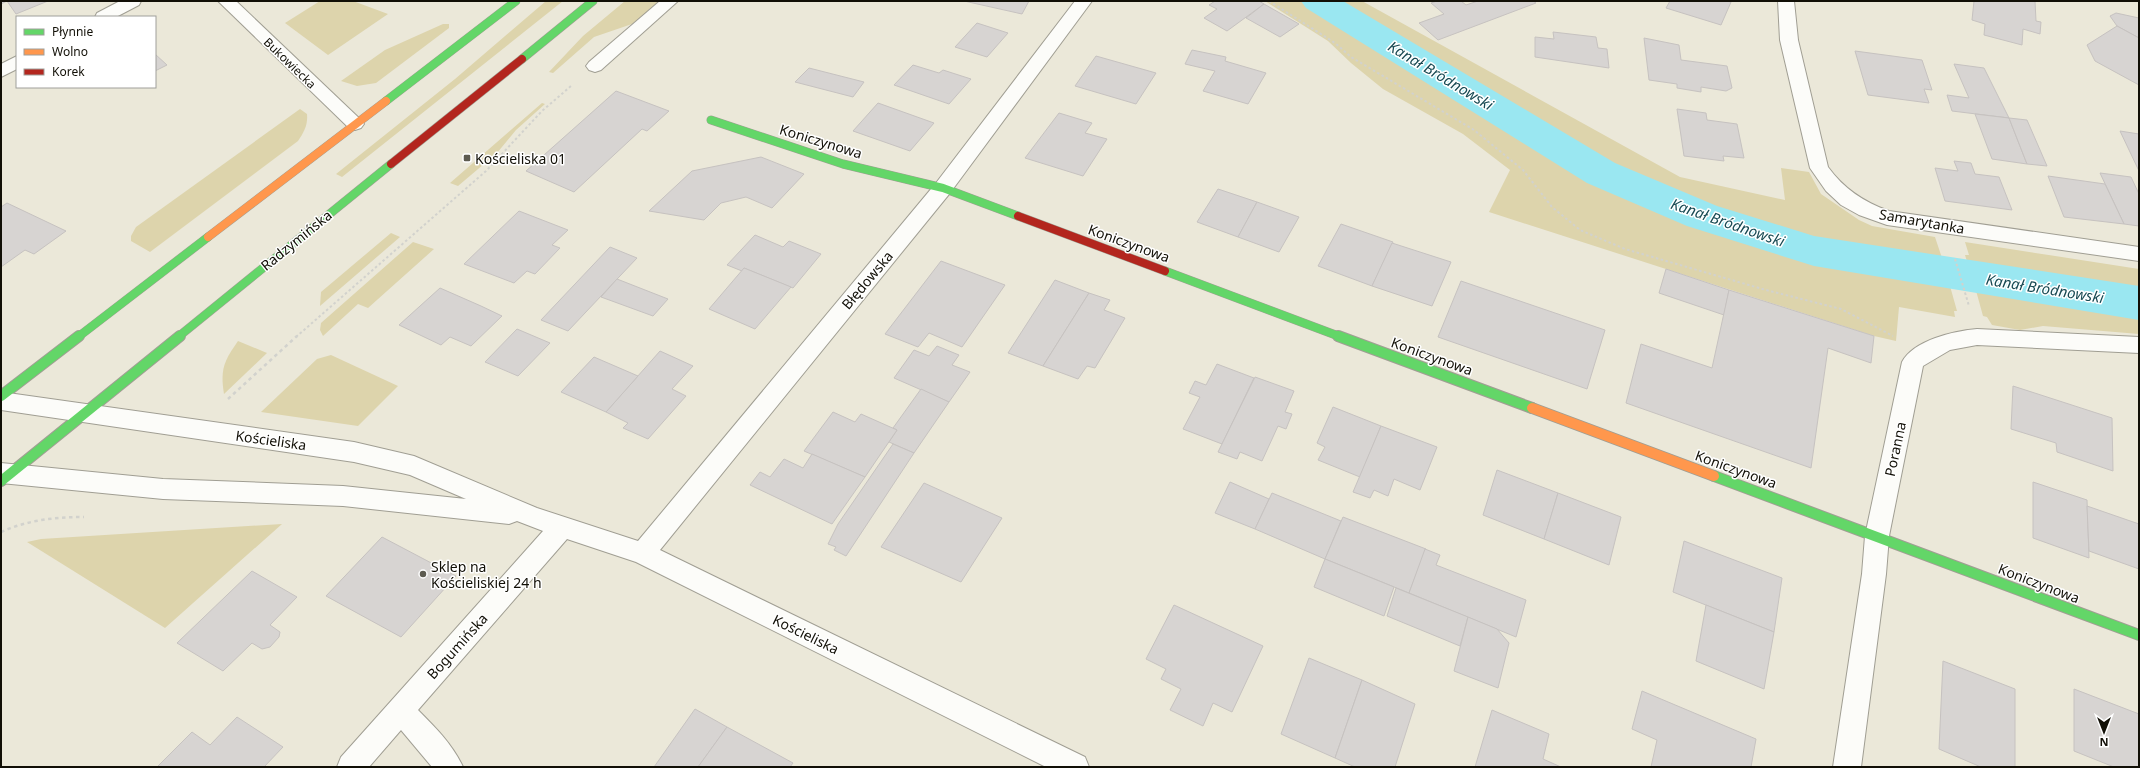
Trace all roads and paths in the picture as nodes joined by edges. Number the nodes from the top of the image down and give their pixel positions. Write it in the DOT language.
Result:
graph roads {
  1 [pos="133,1"];
  2 [pos="226,1"];
  3 [pos="516,1"];
  4 [pos="593,1"];
  5 [pos="670,1"];
  6 [pos="1084,1"];
  7 [pos="1269,1"];
  8 [pos="1786,1"];
  9 [pos="105,16"];
  10 [pos="16,63"];
  11 [pos="595,66"];
  12 [pos="1,71"];
  13 [pos="710,120"];
  14 [pos="355,124"];
  15 [pos="943,188"];
  16 [pos="2139,254"];
  17 [pos="1954,256"];
  18 [pos="1970,310"];
  19 [pos="2139,345"];
  20 [pos="1926,353"];
  21 [pos="1,396"];
  22 [pos="1,401"];
  23 [pos="226,402"];
  24 [pos="84,413"];
  25 [pos="4,476"];
  26 [pos="89,517"];
  27 [pos="532,517"];
  28 [pos="563,526"];
  29 [pos="1,532"];
  30 [pos="1877,536"];
  31 [pos="642,553"];
  32 [pos="2139,635"];
  33 [pos="400,710"];
  34 [pos="351,767"];
  35 [pos="449,767"];
  36 [pos="1075,767"];
  37 [pos="1847,767"];
  1 -- 9 [label="street"];
  2 -- 14 [label="street, Bukowiecka"];
  3 -- 14 [label="main road"];
  4 -- 24 [label="main road, Radzymińska"];
  5 -- 11 [label="street"];
  6 -- 15 [label="street, Błędowska"];
  7 -- 20 [label="path"];
  8 -- 16 [label="street, Samarytanka"];
  10 -- 12 [label="street"];
  11 -- 23 [label="path"];
  13 -- 15 [label="main road, Koniczynowa"];
  14 -- 21 [label="main road"];
  15 -- 30 [label="main road, Koniczynowa"];
  15 -- 31 [label="street, Błędowska"];
  17 -- 18 [label="path"];
  19 -- 20 [label="street, Poranna"];
  20 -- 30 [label="street, Poranna"];
  22 -- 24 [label="street, Kościeliska"];
  24 -- 25 [label="main road, Radzymińska"];
  24 -- 27 [label="street, Kościeliska"];
  25 -- 27 [label="street, Kościeliska"];
  26 -- 29 [label="path"];
  27 -- 28 [label="street, Kościeliska"];
  28 -- 31 [label="street, Kościeliska"];
  28 -- 33 [label="street, Bogumińska"];
  30 -- 32 [label="main road, Koniczynowa"];
  30 -- 37 [label="street, Poranna"];
  31 -- 36 [label="street, Kościeliska"];
  33 -- 34 [label="street, Bogumińska"];
  33 -- 35 [label="street"];
}
